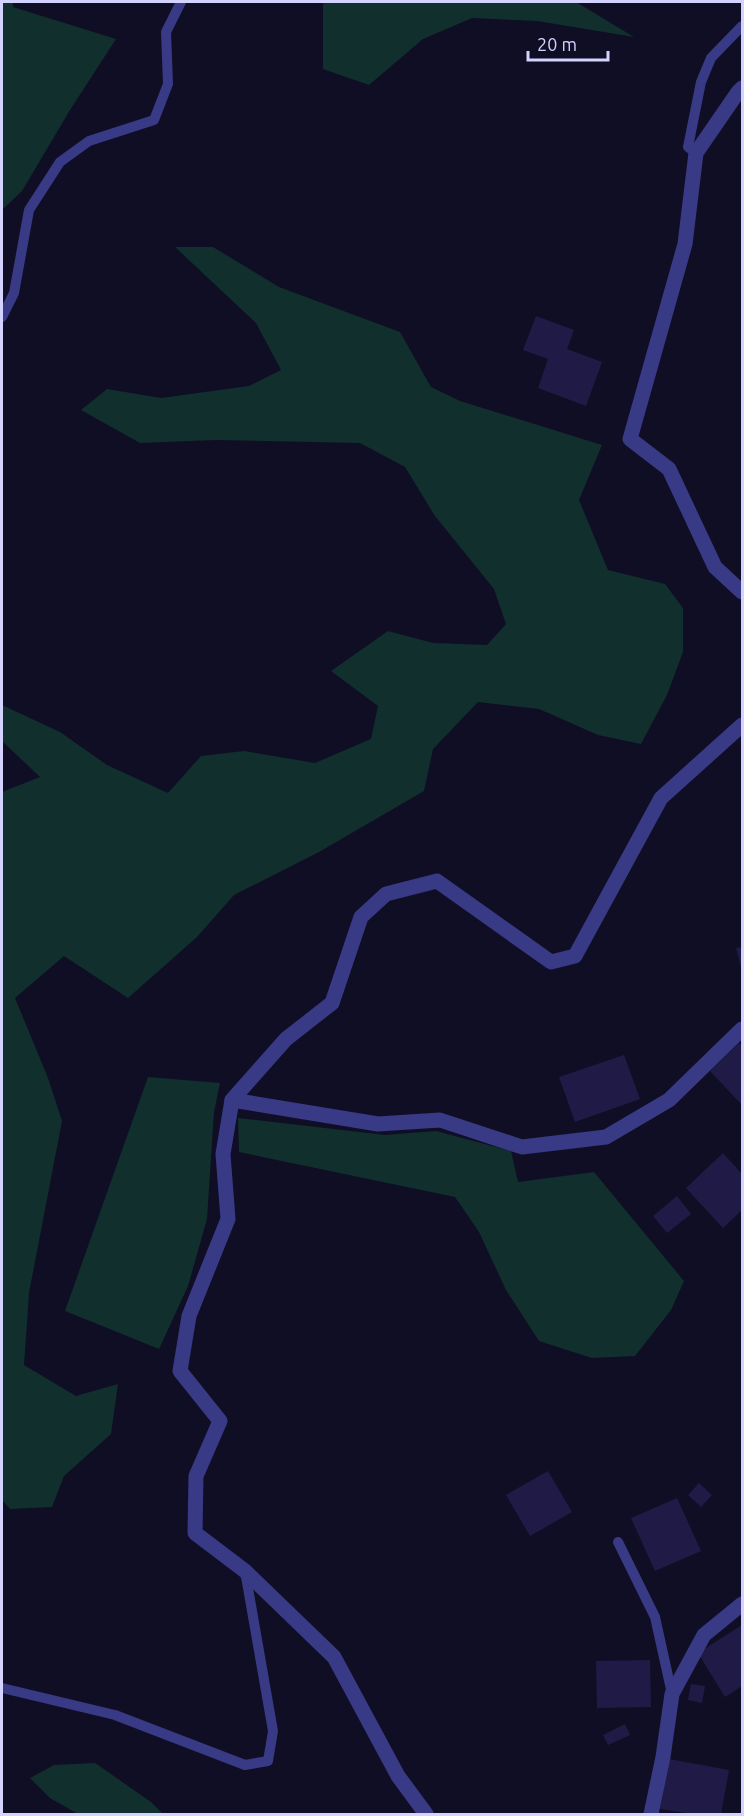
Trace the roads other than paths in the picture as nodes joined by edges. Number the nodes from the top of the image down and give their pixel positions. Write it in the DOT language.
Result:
graph roads {
  1 [pos="181,2"];
  2 [pos="742,26"];
  3 [pos="742,88"];
  4 [pos="696,153"];
  5 [pos="2,317"];
  6 [pos="742,592"];
  7 [pos="742,725"];
  8 [pos="742,1029"];
  9 [pos="232,1100"];
  10 [pos="618,1542"];
  11 [pos="245,1571"];
  12 [pos="742,1604"];
  13 [pos="2,1688"];
  14 [pos="672,1694"];
  15 [pos="426,1815"];
  16 [pos="651,1815"];
  1 -- 5 [label="lane"];
  2 -- 4 [label="lane"];
  3 -- 4 [label="street"];
  4 -- 6 [label="street"];
  7 -- 9 [label="street"];
  8 -- 9 [label="street"];
  9 -- 11 [label="street"];
  10 -- 14 [label="lane"];
  11 -- 13 [label="lane"];
  11 -- 15 [label="street"];
  12 -- 14 [label="street"];
  14 -- 16 [label="street"];
}
